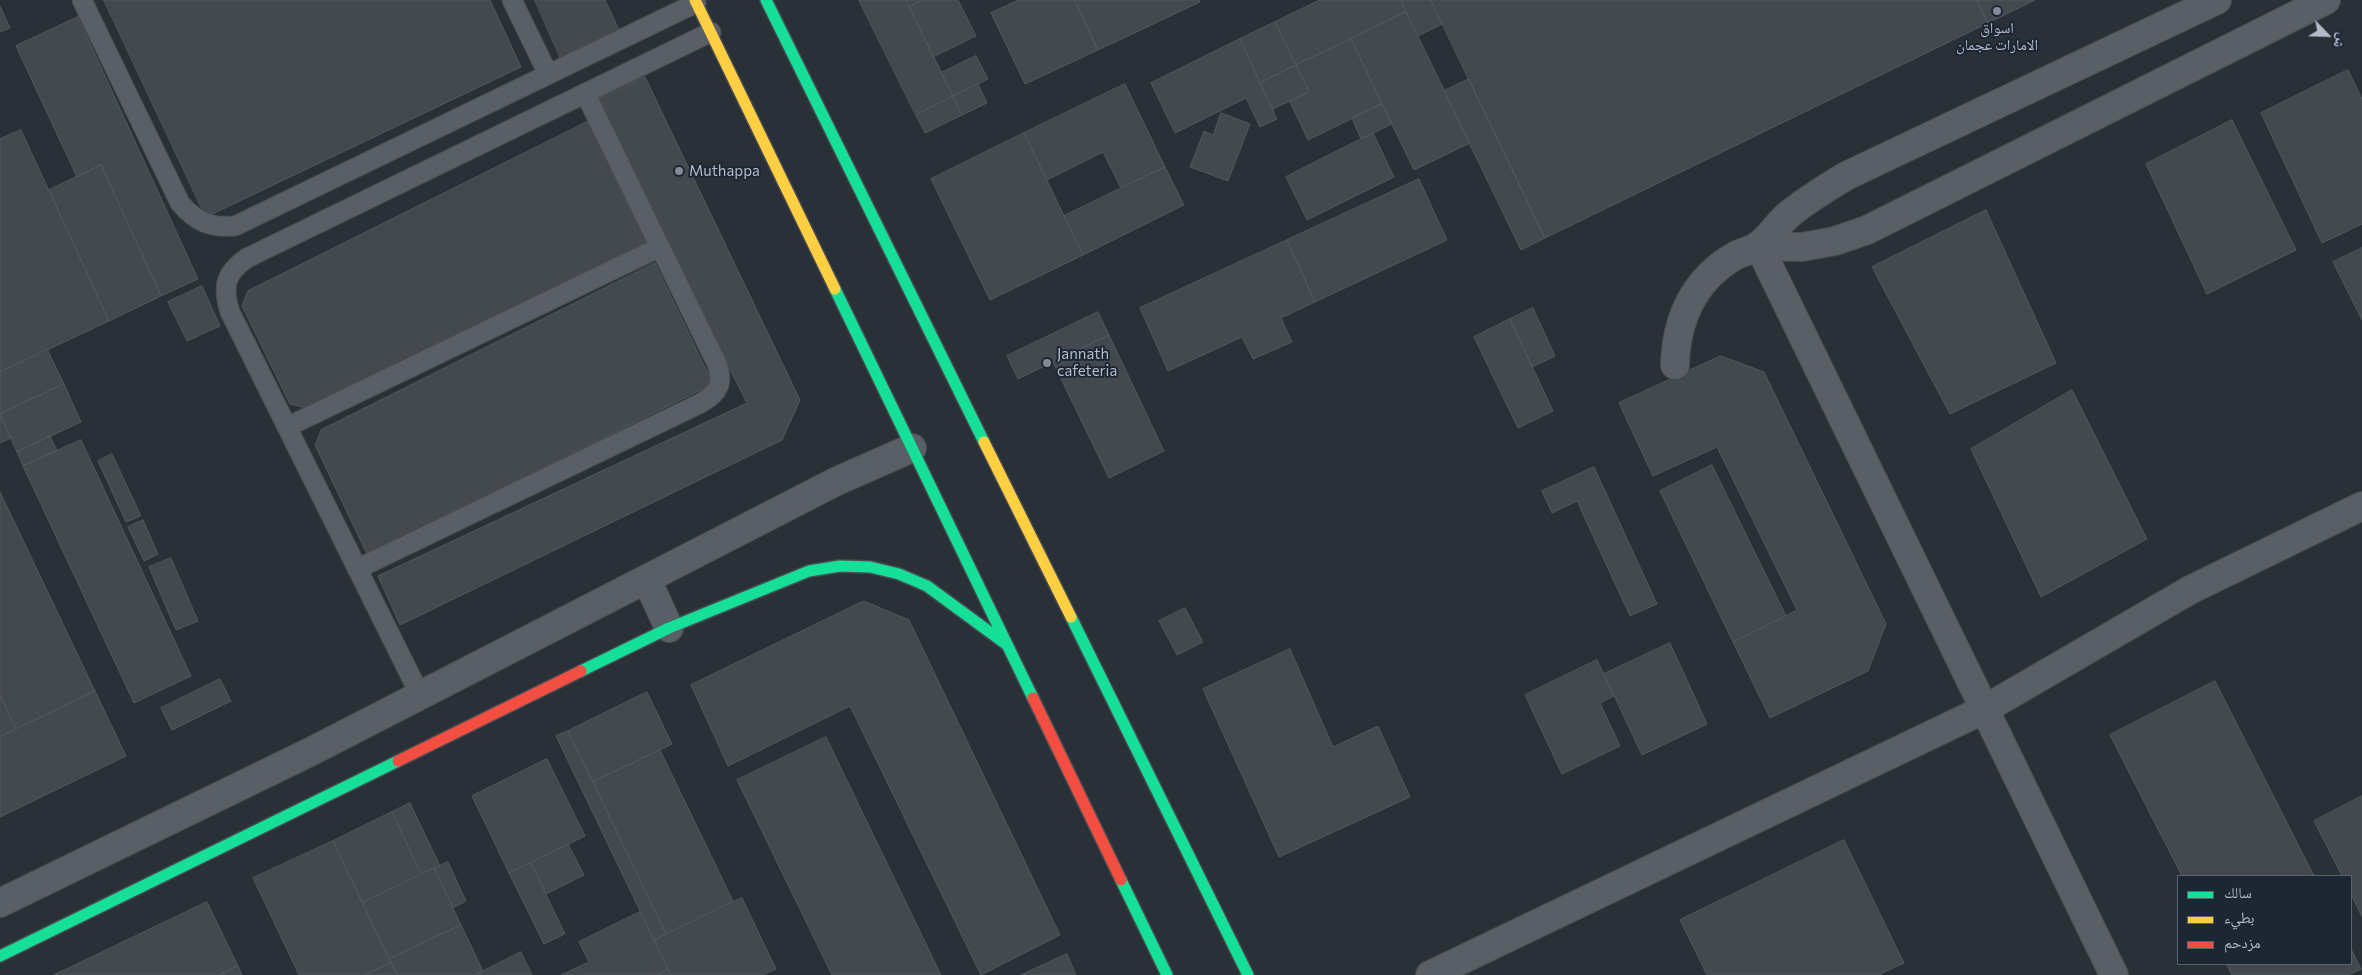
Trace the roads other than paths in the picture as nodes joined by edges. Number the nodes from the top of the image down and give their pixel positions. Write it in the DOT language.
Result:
graph roads {
  1 [pos="82,0"];
  2 [pos="512,0"];
  3 [pos="766,0"];
  4 [pos="2217,0"];
  5 [pos="2326,0"];
  6 [pos="696,1"];
  7 [pos="711,32"];
  8 [pos="548,74"];
  9 [pos="585,93"];
  10 [pos="1759,246"];
  11 [pos="660,247"];
  12 [pos="1675,365"];
  13 [pos="287,427"];
  14 [pos="912,448"];
  15 [pos="2362,506"];
  16 [pos="357,568"];
  17 [pos="647,580"];
  18 [pos="670,628"];
  19 [pos="1006,644"];
  20 [pos="420,695"];
  21 [pos="1984,709"];
  22 [pos="0,903"];
  23 [pos="0,956"];
  24 [pos="1167,975"];
  25 [pos="1248,975"];
  26 [pos="1430,975"];
  27 [pos="2114,975"];
  1 -- 8 [label="lane"];
  2 -- 8 [label="lane"];
  3 -- 25 [label="main road"];
  4 -- 10 [label="street"];
  5 -- 10 [label="street"];
  6 -- 7 [label="main road"];
  6 -- 8 [label="lane"];
  7 -- 9 [label="lane"];
  7 -- 14 [label="main road"];
  9 -- 11 [label="lane"];
  9 -- 13 [label="lane"];
  10 -- 12 [label="street"];
  10 -- 21 [label="street"];
  11 -- 13 [label="lane"];
  11 -- 16 [label="lane"];
  13 -- 16 [label="lane"];
  14 -- 17 [label="street"];
  14 -- 19 [label="main road"];
  15 -- 21 [label="street"];
  16 -- 20 [label="lane"];
  17 -- 18 [label="street"];
  17 -- 20 [label="street"];
  18 -- 19 [label="main road"];
  18 -- 23 [label="main road"];
  19 -- 24 [label="main road"];
  20 -- 22 [label="street"];
  21 -- 26 [label="street"];
  21 -- 27 [label="street"];
}
